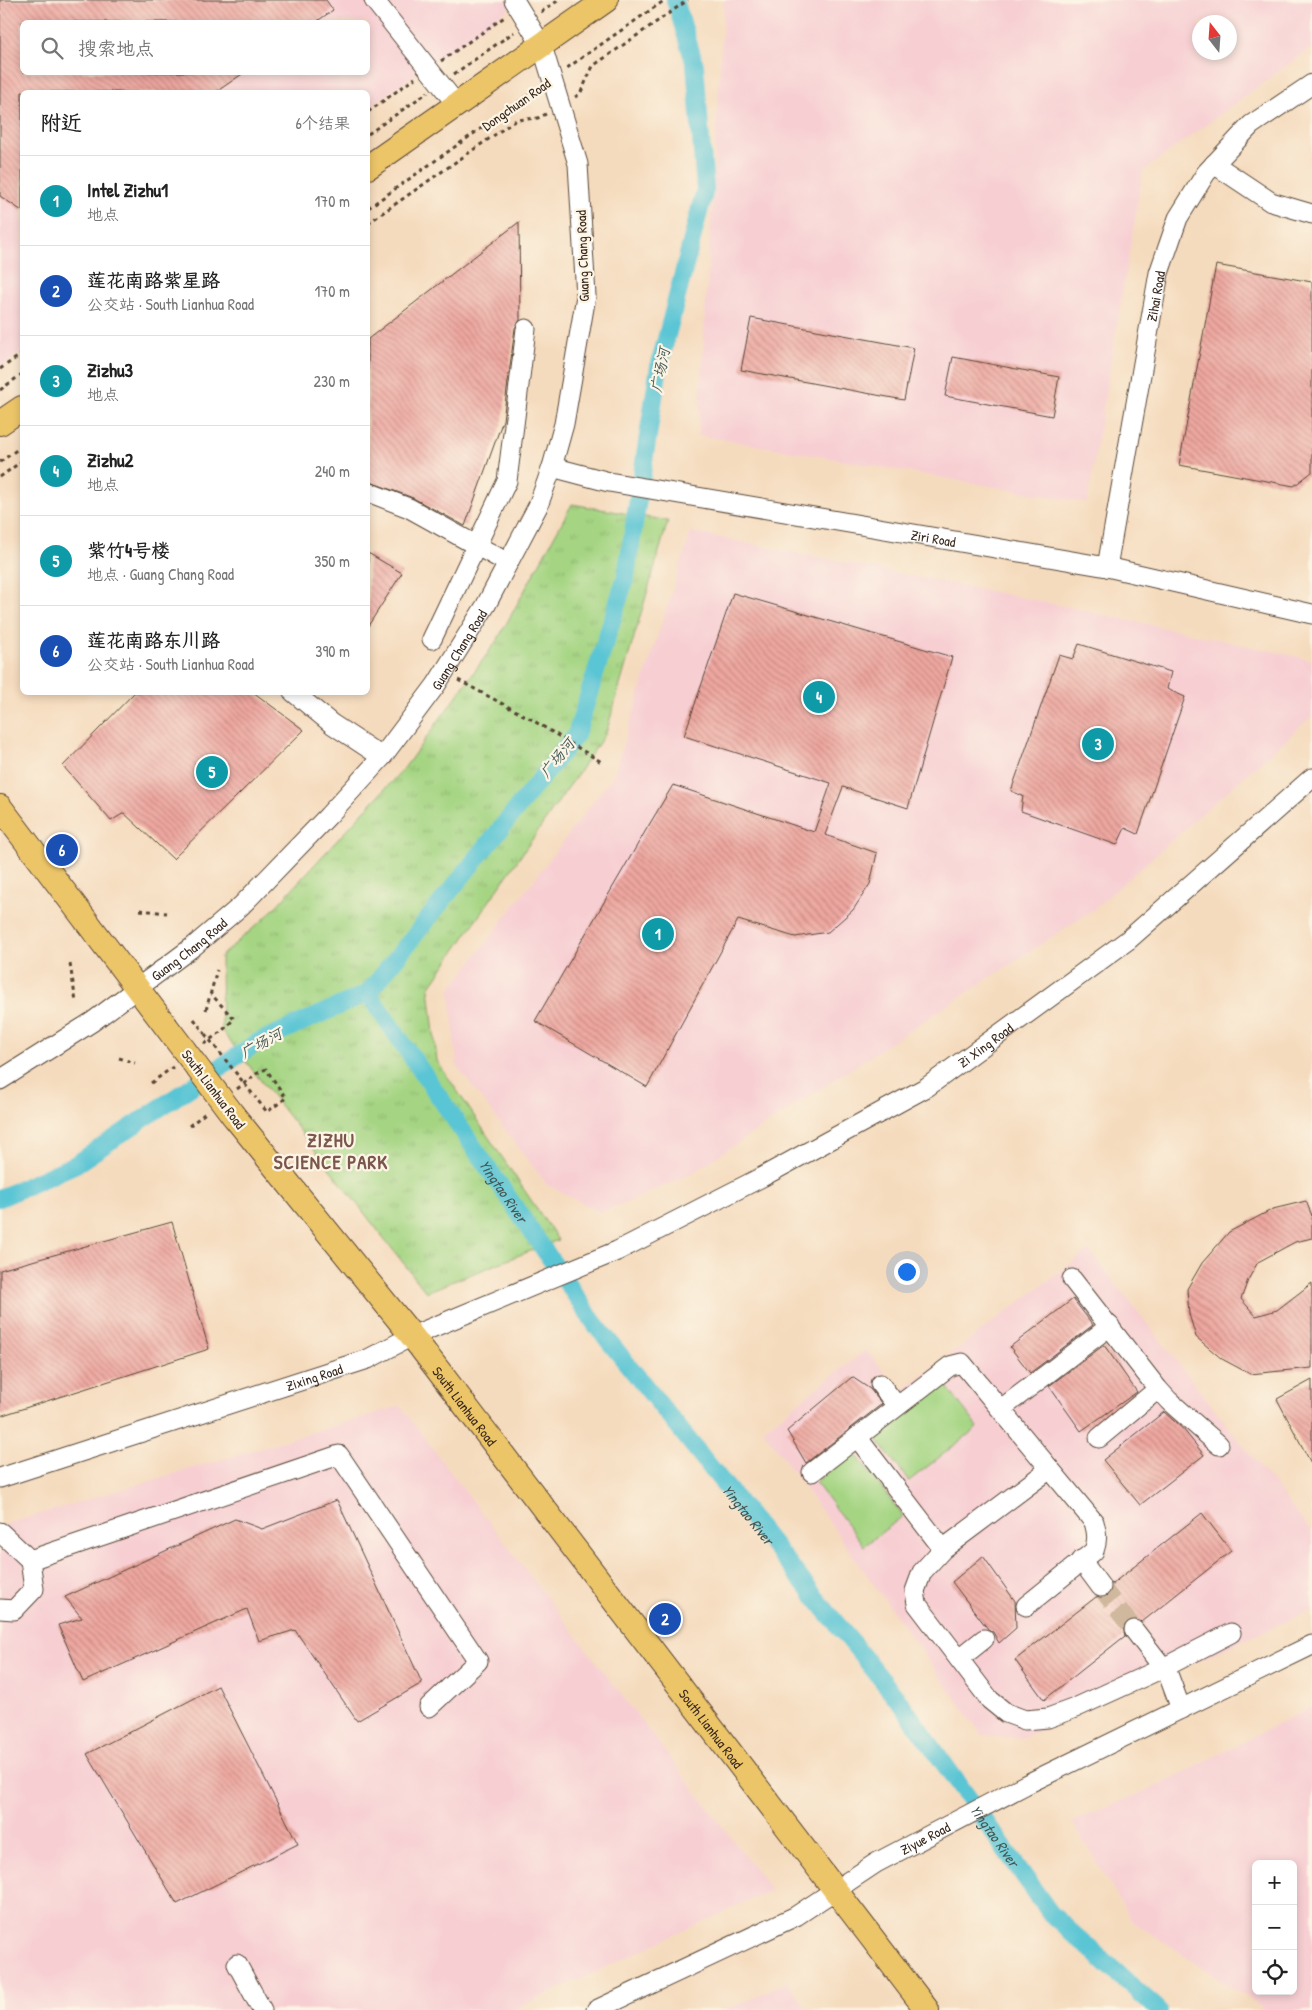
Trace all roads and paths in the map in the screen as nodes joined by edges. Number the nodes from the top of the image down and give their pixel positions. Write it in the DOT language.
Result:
graph roads {
  1 [pos="374,0"];
  2 [pos="560,0"];
  3 [pos="606,0"];
  4 [pos="664,0"];
  5 [pos="688,0"];
  6 [pos="520,10"];
  7 [pos="542,46"];
  8 [pos="434,76"];
  9 [pos="552,79"];
  10 [pos="1312,84"];
  11 [pos="457,105"];
  12 [pos="560,106"];
  13 [pos="370,111"];
  14 [pos="370,132"];
  15 [pos="1214,164"];
  16 [pos="370,166"];
  17 [pos="370,207"];
  18 [pos="1312,214"];
  19 [pos="370,222"];
  20 [pos="526,329"];
  21 [pos="20,355"];
  22 [pos="0,369"];
  23 [pos="20,375"];
  24 [pos="0,390"];
  25 [pos="20,409"];
  26 [pos="0,423"];
  27 [pos="20,447"];
  28 [pos="0,462"];
  29 [pos="20,462"];
  30 [pos="552,467"];
  31 [pos="0,477"];
  32 [pos="370,493"];
  33 [pos="476,545"];
  34 [pos="508,563"];
  35 [pos="1107,567"];
  36 [pos="1312,614"];
  37 [pos="432,639"];
  38 [pos="444,672"];
  39 [pos="297,695"];
  40 [pos="382,757"];
  41 [pos="603,763"];
  42 [pos="1312,778"];
  43 [pos="0,807"];
  44 [pos="140,910"];
  45 [pos="167,913"];
  46 [pos="70,964"];
  47 [pos="216,970"];
  48 [pos="139,989"];
  49 [pos="211,994"];
  50 [pos="76,1002"];
  51 [pos="206,1010"];
  52 [pos="194,1019"];
  53 [pos="222,1031"];
  54 [pos="119,1058"];
  55 [pos="135,1063"];
  56 [pos="256,1074"];
  57 [pos="0,1080"];
  58 [pos="617,1251"];
  59 [pos="1072,1279"];
  60 [pos="1110,1326"];
  61 [pos="412,1336"];
  62 [pos="880,1384"];
  63 [pos="1158,1389"];
  64 [pos="897,1406"];
  65 [pos="1001,1409"];
  66 [pos="857,1437"];
  67 [pos="1098,1438"];
  68 [pos="1219,1445"];
  69 [pos="1050,1469"];
  70 [pos="812,1472"];
  71 [pos="0,1478"];
  72 [pos="0,1532"];
  73 [pos="943,1548"];
  74 [pos="30,1560"];
  75 [pos="1081,1560"];
  76 [pos="1101,1587"];
  77 [pos="1026,1606"];
  78 [pos="0,1609"];
  79 [pos="1134,1630"];
  80 [pos="1231,1633"];
  81 [pos="984,1638"];
  82 [pos="1312,1645"];
  83 [pos="959,1659"];
  84 [pos="1163,1668"];
  85 [pos="429,1707"];
  86 [pos="1182,1709"];
  87 [pos="834,1890"];
  88 [pos="237,1964"];
  89 [pos="262,2010"];
  90 [pos="596,2010"];
  91 [pos="926,2010"];
  1 -- 8 [label="street"];
  2 -- 6 [label="path"];
  3 -- 7 [label="main road"];
  4 -- 9 [label="path, Dongchuan Road"];
  5 -- 12 [label="path"];
  6 -- 7 [label="street, Guang Chang Road"];
  6 -- 8 [label="path"];
  6 -- 8 [label="path"];
  7 -- 9 [label="street, Guang Chang Road"];
  7 -- 11 [label="main road"];
  8 -- 11 [label="street"];
  8 -- 13 [label="path"];
  8 -- 14 [label="path"];
  9 -- 12 [label="street, Guang Chang Road"];
  9 -- 17 [label="path, Dongchuan Road"];
  10 -- 15 [label="street, Zihai Road"];
  11 -- 16 [label="main road"];
  12 -- 19 [label="path"];
  12 -- 30 [label="street, Guang Chang Road"];
  15 -- 18 [label="street"];
  15 -- 35 [label="street, Zihai Road"];
  20 -- 33 [label="street"];
  21 -- 22 [label="path"];
  23 -- 24 [label="path"];
  25 -- 26 [label="main road"];
  27 -- 28 [label="path"];
  29 -- 31 [label="path"];
  30 -- 34 [label="street, Guang Chang Road"];
  30 -- 35 [label="street, Ziri Road"];
  32 -- 33 [label="street"];
  33 -- 34 [label="street"];
  33 -- 37 [label="street"];
  34 -- 38 [label="street, Guang Chang Road"];
  35 -- 36 [label="street, Ziri Road"];
  38 -- 40 [label="street, Guang Chang Road"];
  38 -- 41 [label="path"];
  39 -- 40 [label="street"];
  40 -- 48 [label="street, Guang Chang Road"];
  42 -- 58 [label="street, Zi Xing Road"];
  43 -- 48 [label="main road, South Lianhua Road"];
  44 -- 45 [label="path"];
  46 -- 50 [label="path"];
  47 -- 49 [label="path"];
  48 -- 57 [label="street, Guang Chang Road"];
  48 -- 61 [label="main road, South Lianhua Road, bridge"];
  49 -- 51 [label="path"];
  49 -- 53 [label="path"];
  52 -- 56 [label="path, bridge"];
  54 -- 55 [label="path"];
  58 -- 61 [label="street, Zixing Road"];
  59 -- 60 [label="street"];
  60 -- 63 [label="street"];
  60 -- 65 [label="street"];
  61 -- 71 [label="street, Zixing Road"];
  61 -- 87 [label="main road, South Lianhua Road"];
  62 -- 64 [label="street"];
  63 -- 67 [label="street"];
  63 -- 68 [label="street"];
  64 -- 65 [label="street"];
  64 -- 66 [label="street"];
  65 -- 69 [label="street"];
  66 -- 70 [label="street"];
  66 -- 73 [label="street"];
  69 -- 73 [label="street"];
  69 -- 75 [label="street"];
  72 -- 74 [label="street"];
  73 -- 83 [label="street"];
  74 -- 78 [label="street"];
  74 -- 85 [label="street"];
  75 -- 76 [label="street"];
  75 -- 77 [label="street"];
  79 -- 84 [label="street"];
  80 -- 84 [label="street"];
  81 -- 83 [label="street"];
  82 -- 86 [label="street, Ziyue Road"];
  83 -- 84 [label="street"];
  84 -- 86 [label="street"];
  86 -- 87 [label="street, Ziyue Road"];
  87 -- 90 [label="street, Ziyue Road"];
  87 -- 91 [label="main road, South Lianhua Road"];
  88 -- 89 [label="street"];
}
